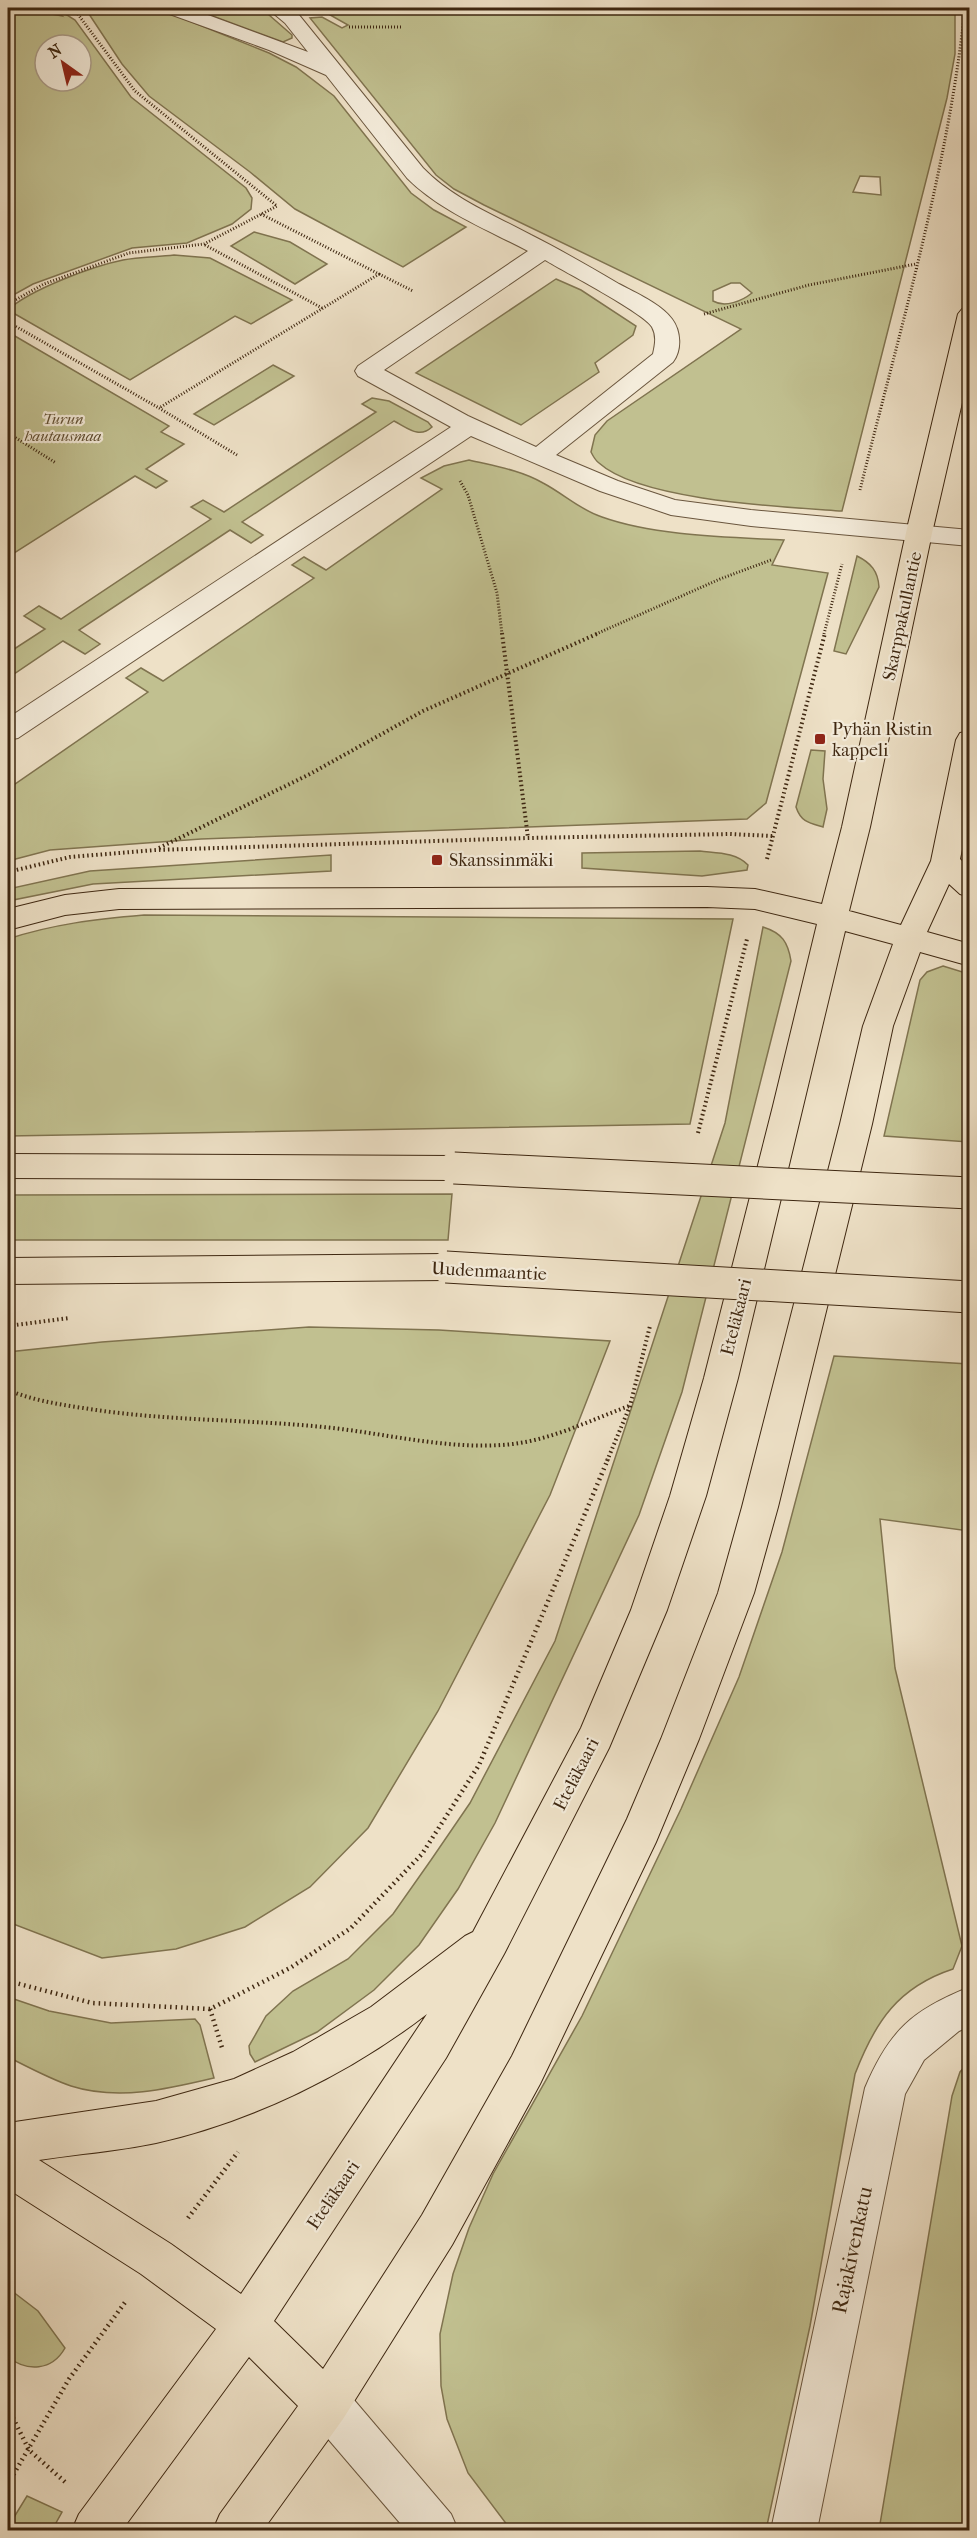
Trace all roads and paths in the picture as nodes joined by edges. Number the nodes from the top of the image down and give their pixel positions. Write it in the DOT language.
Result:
graph roads {
  1 [pos="77,8"];
  2 [pos="171,8"];
  3 [pos="277,8"];
  4 [pos="964,8"];
  5 [pos="344,26"];
  6 [pos="402,27"];
  7 [pos="334,72"];
  8 [pos="261,214"];
  9 [pos="204,244"];
  10 [pos="544,250"];
  11 [pos="916,264"];
  12 [pos="8,304"];
  13 [pos="322,309"];
  14 [pos="969,314"];
  15 [pos="8,322"];
  16 [pos="662,322"];
  17 [pos="159,408"];
  18 [pos="469,426"];
  19 [pos="8,433"];
  20 [pos="440,446"];
  21 [pos="237,455"];
  22 [pos="538,457"];
  23 [pos="56,463"];
  24 [pos="851,527"];
  25 [pos="919,533"];
  26 [pos="969,538"];
  27 [pos="772,560"];
  28 [pos="507,672"];
  29 [pos="8,731"];
  30 [pos="969,740"];
  31 [pos="528,838"];
  32 [pos="156,850"];
  33 [pos="945,861"];
  34 [pos="8,872"];
  35 [pos="969,887"];
  36 [pos="833,917"];
  37 [pos="8,919"];
  38 [pos="748,935"];
  39 [pos="910,938"];
  40 [pos="969,955"];
  41 [pos="696,1142"];
  42 [pos="8,1166"];
  43 [pos="969,1193"];
  44 [pos="8,1271"];
  45 [pos="969,1297"];
  46 [pos="653,1314"];
  47 [pos="8,1390"];
  48 [pos="630,1406"];
  49 [pos="490,1941"];
  50 [pos="8,1981"];
  51 [pos="969,2006"];
  52 [pos="8,2144"];
  53 [pos="244,2145"];
  54 [pos="8,2165"];
  55 [pos="204,2197"];
  56 [pos="246,2324"];
  57 [pos="69,2379"];
  58 [pos="327,2403"];
  59 [pos="8,2408"];
  60 [pos="28,2450"];
  61 [pos="8,2484"];
  62 [pos="95,2530"];
  63 [pos="236,2530"];
  64 [pos="435,2530"];
  65 [pos="794,2530"];
  1 -- 8 [label="path"];
  2 -- 7 [label="street"];
  3 -- 7 [label="street"];
  4 -- 11 [label="path"];
  5 -- 6 [label="path"];
  7 -- 10 [label="street"];
  8 -- 9 [label="path"];
  8 -- 13 [label="path"];
  9 -- 12 [label="path"];
  9 -- 13 [label="path"];
  10 -- 16 [label="street"];
  10 -- 18 [label="street"];
  11 -- 16 [label="path"];
  11 -- 24 [label="path"];
  13 -- 17 [label="path"];
  14 -- 25 [label="main road, Skarppakullantie"];
  15 -- 17 [label="path"];
  16 -- 22 [label="street"];
  17 -- 21 [label="path"];
  18 -- 20 [label="street"];
  18 -- 22 [label="street"];
  19 -- 23 [label="path"];
  20 -- 28 [label="path"];
  20 -- 29 [label="street"];
  22 -- 24 [label="street"];
  24 -- 25 [label="street"];
  24 -- 31 [label="path"];
  25 -- 26 [label="street"];
  25 -- 36 [label="main road, Skarppakullantie"];
  27 -- 28 [label="path"];
  28 -- 31 [label="path"];
  28 -- 32 [label="path"];
  30 -- 33 [label="main road"];
  31 -- 32 [label="path"];
  32 -- 34 [label="path"];
  33 -- 35 [label="main road"];
  33 -- 39 [label="main road"];
  36 -- 37 [label="main road"];
  36 -- 39 [label="main road"];
  36 -- 49 [label="main road, Eteläkaari"];
  38 -- 41 [label="path"];
  39 -- 40 [label="main road"];
  39 -- 58 [label="main road"];
  42 -- 43 [label="main road, bridge"];
  44 -- 45 [label="main road, Uudenmaantie, bridge"];
  46 -- 48 [label="path"];
  47 -- 48 [label="path"];
  48 -- 50 [label="path"];
  49 -- 52 [label="main road"];
  49 -- 56 [label="main road, Eteläkaari"];
  51 -- 65 [label="street, Rajakivenkatu"];
  53 -- 55 [label="path"];
  54 -- 56 [label="main road"];
  56 -- 58 [label="main road"];
  56 -- 62 [label="main road, Eteläkaari"];
  57 -- 60 [label="path"];
  58 -- 63 [label="main road"];
  58 -- 64 [label="street"];
  59 -- 60 [label="path"];
  60 -- 61 [label="path"];
}
